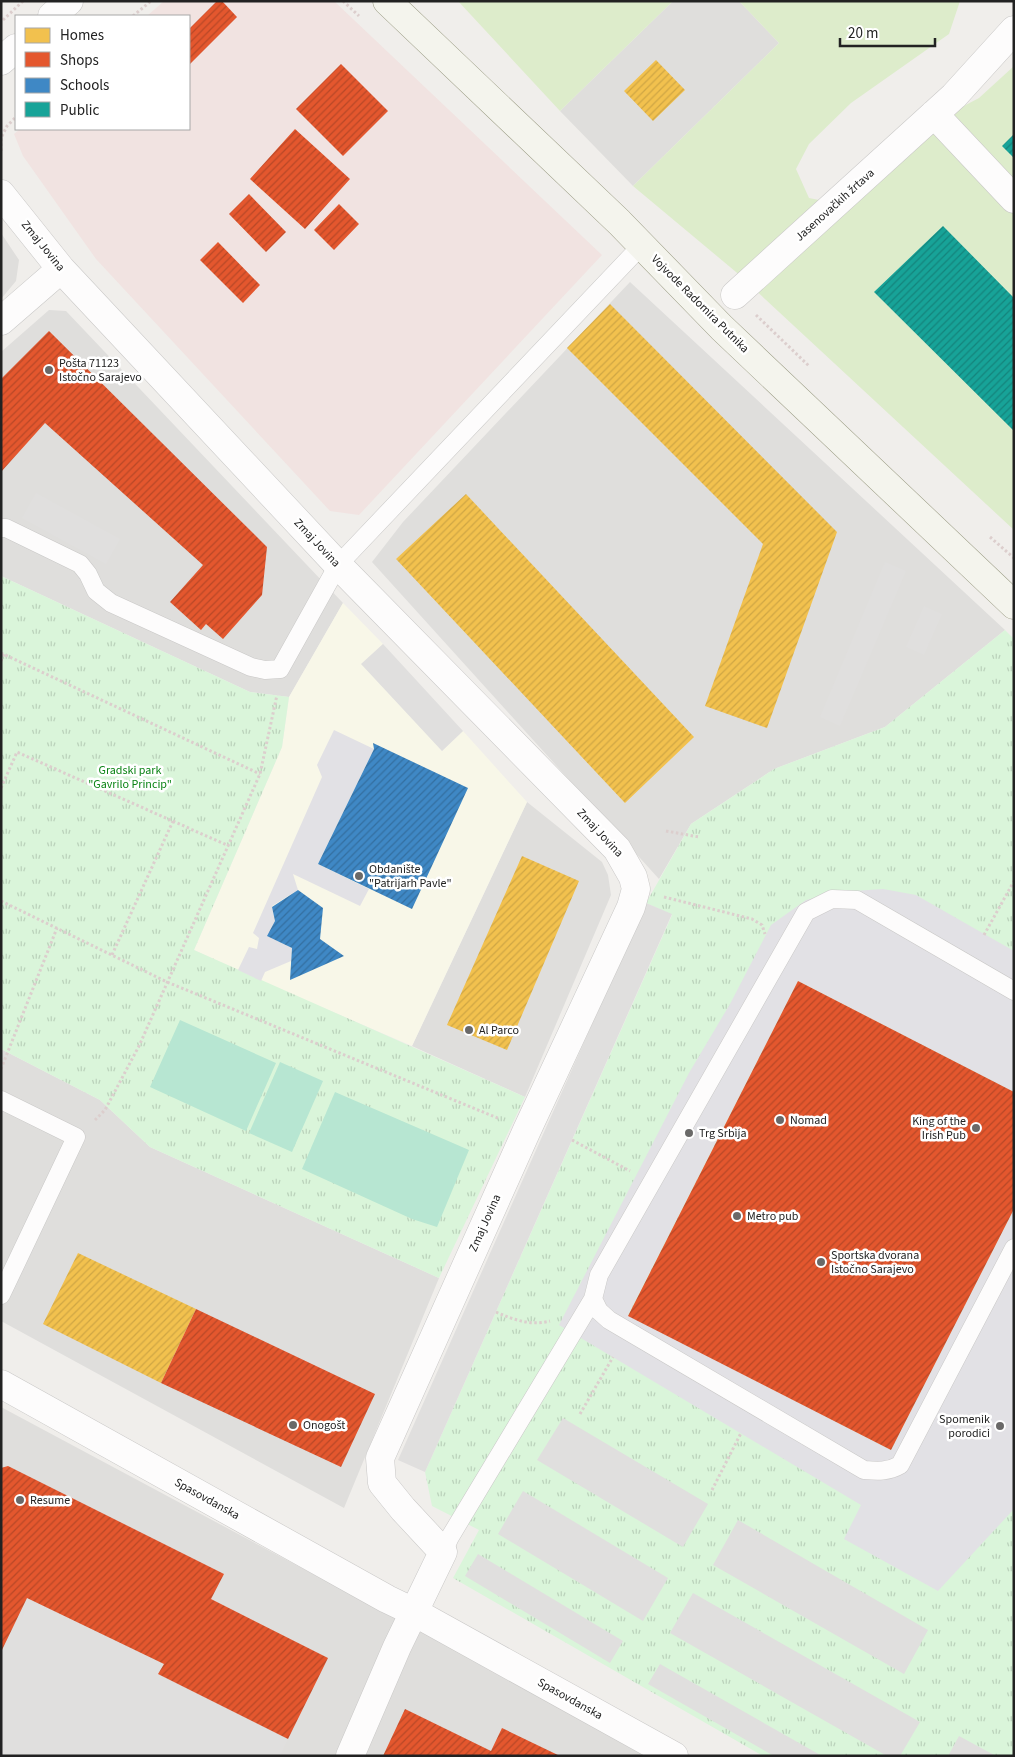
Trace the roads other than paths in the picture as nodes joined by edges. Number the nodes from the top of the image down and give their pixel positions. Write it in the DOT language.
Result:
graph roads {
  1 [pos="69,1"];
  2 [pos="387,1"];
  3 [pos="53,15"];
  4 [pos="1014,30"];
  5 [pos="15,49"];
  6 [pos="1,61"];
  7 [pos="934,114"];
  8 [pos="1,194"];
  9 [pos="1014,199"];
  10 [pos="642,245"];
  11 [pos="61,269"];
  12 [pos="735,295"];
  13 [pos="1,321"];
  14 [pos="1,528"];
  15 [pos="338,565"];
  16 [pos="1014,605"];
  17 [pos="1014,991"];
  18 [pos="1,1100"];
  19 [pos="1014,1248"];
  20 [pos="1,1295"];
  21 [pos="593,1298"];
  22 [pos="1,1384"];
  23 [pos="443,1552"];
  24 [pos="414,1612"];
  25 [pos="350,1756"];
  26 [pos="674,1756"];
  1 -- 3 [label="street"];
  2 -- 10 [label="main road, Vojvode Radomira Putnika"];
  4 -- 7 [label="street, Jasenovačkih žrtava"];
  5 -- 6 [label="street"];
  7 -- 9 [label="street"];
  7 -- 12 [label="street, Jasenovačkih žrtava"];
  8 -- 11 [label="street, Zmaj Jovina"];
  10 -- 15 [label="lane"];
  10 -- 16 [label="main road, Vojvode Radomira Putnika"];
  11 -- 13 [label="street"];
  11 -- 15 [label="street, Zmaj Jovina"];
  14 -- 15 [label="lane"];
  15 -- 23 [label="street, Zmaj Jovina"];
  17 -- 21 [label="lane"];
  18 -- 20 [label="lane"];
  19 -- 21 [label="lane"];
  21 -- 23 [label="lane"];
  22 -- 24 [label="street, Spasovdanska"];
  23 -- 24 [label="street"];
  24 -- 25 [label="street"];
  24 -- 26 [label="street, Spasovdanska"];
}
